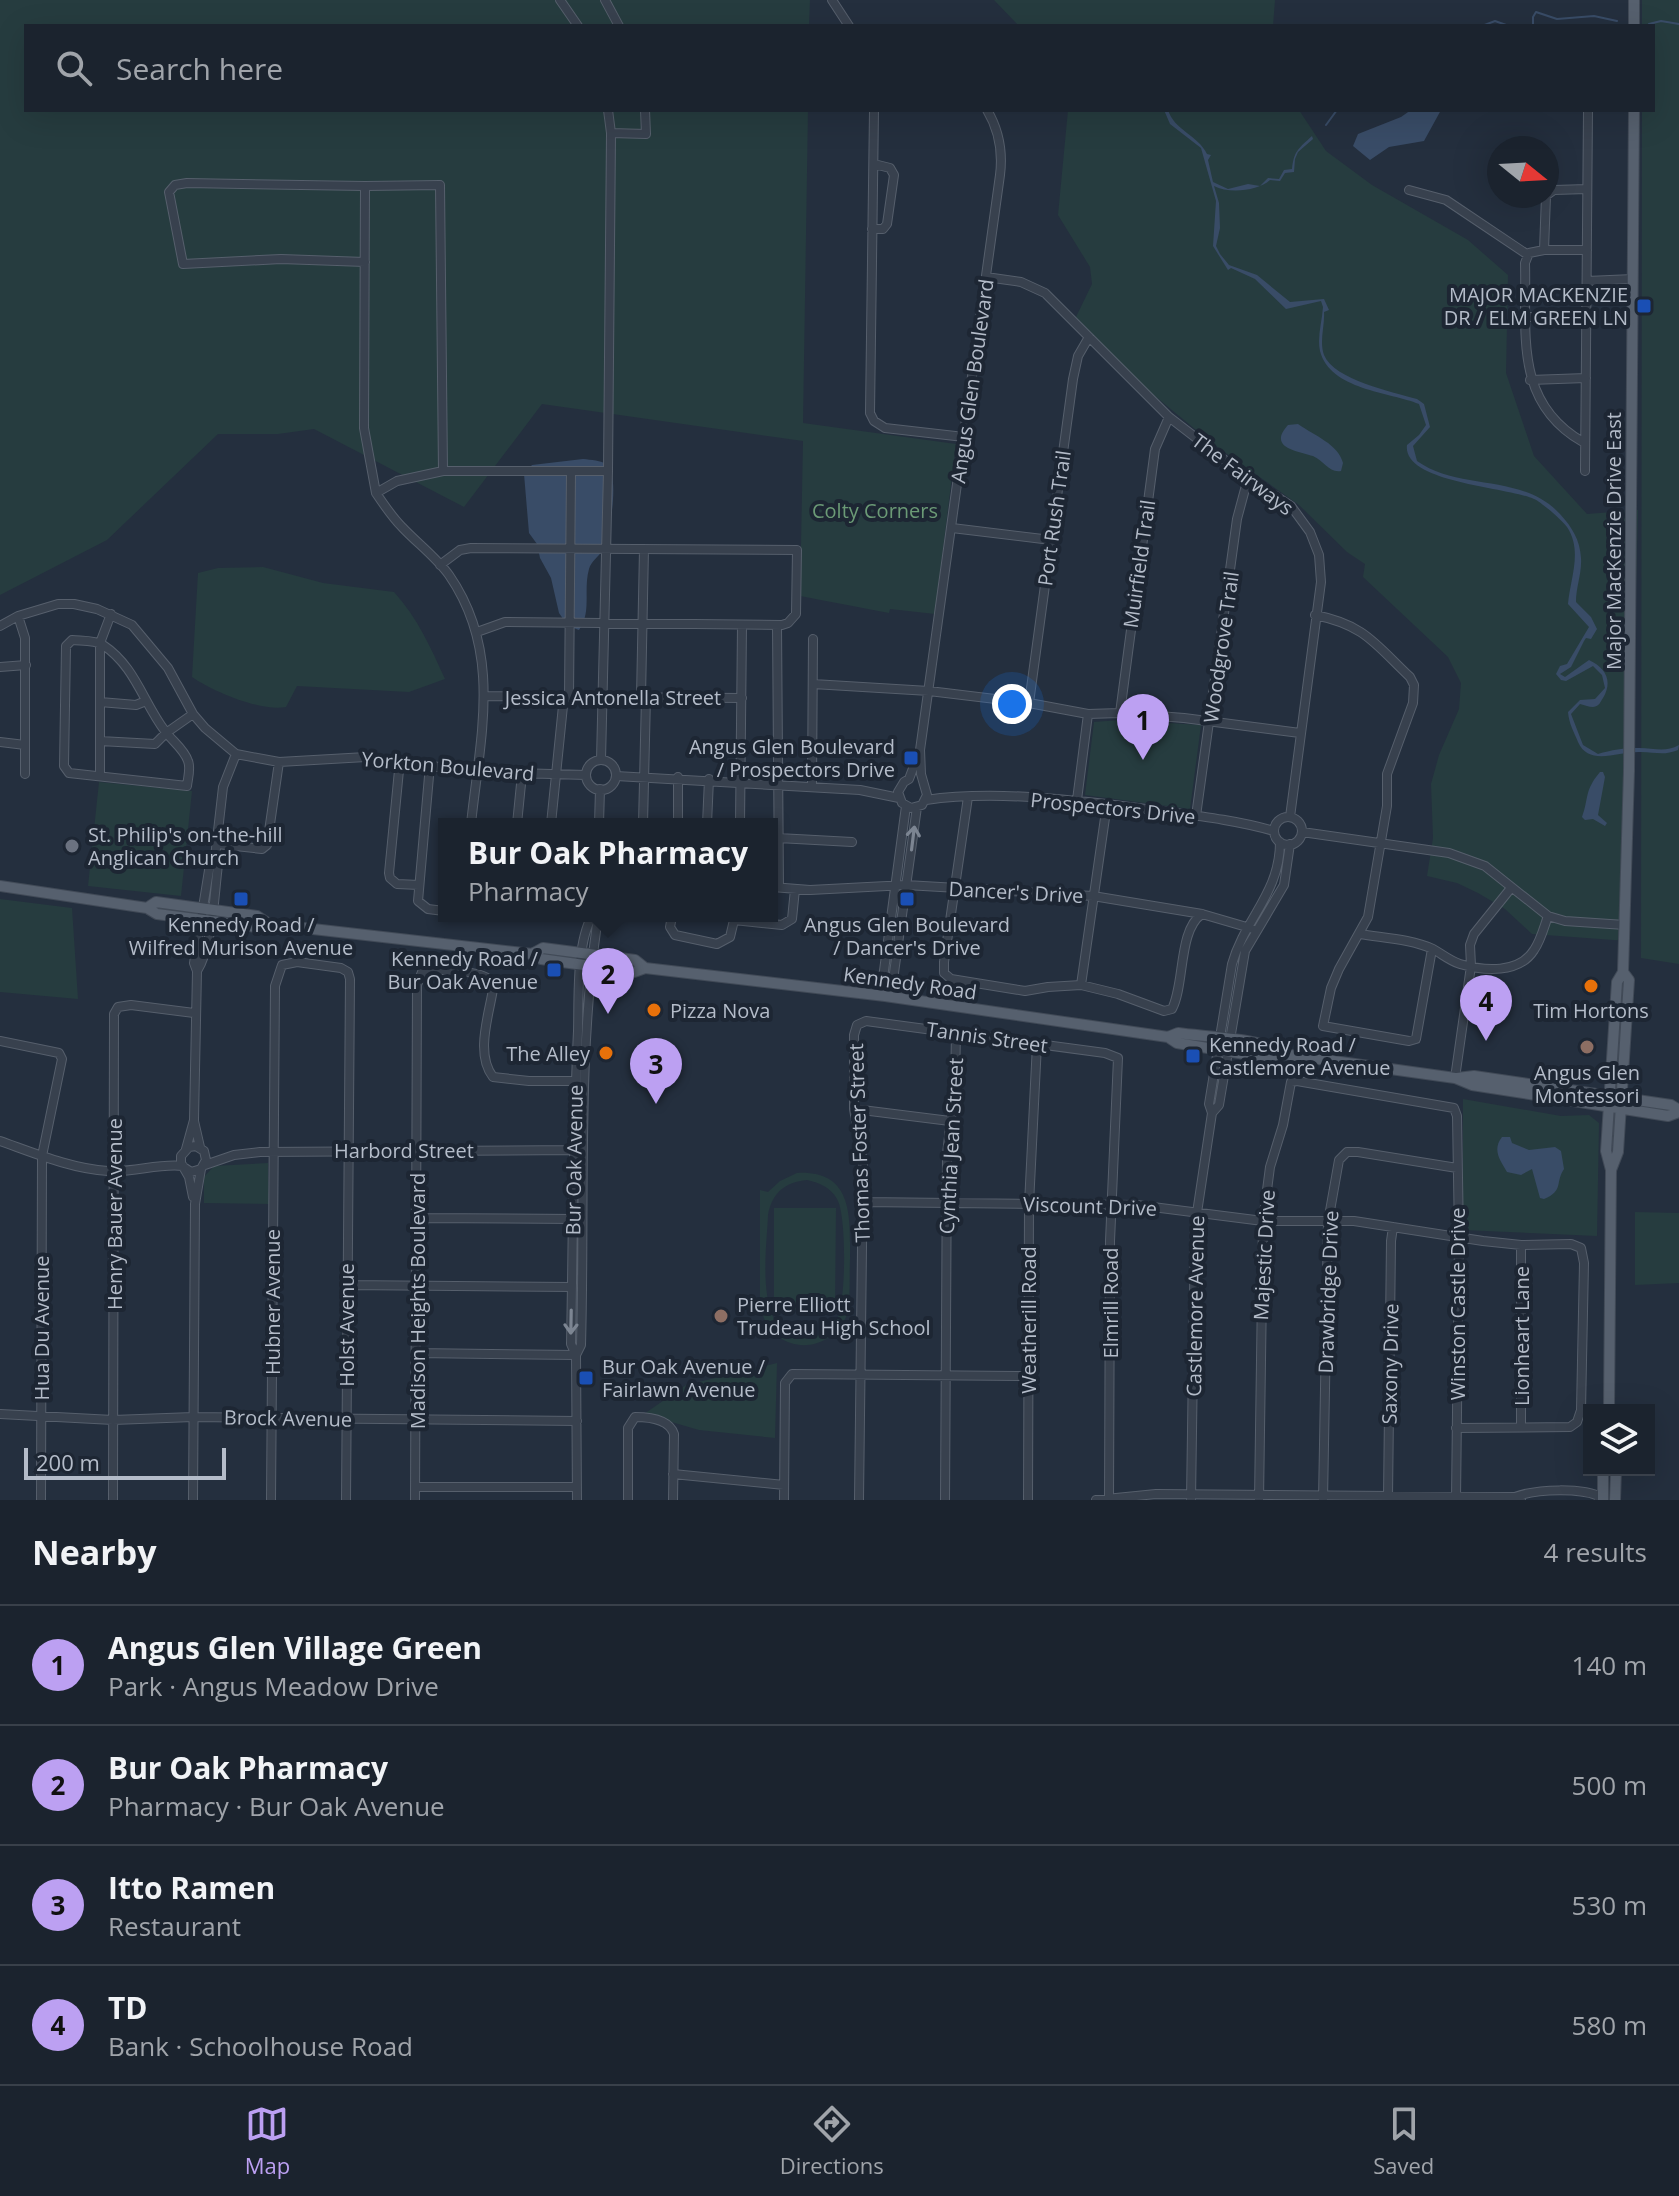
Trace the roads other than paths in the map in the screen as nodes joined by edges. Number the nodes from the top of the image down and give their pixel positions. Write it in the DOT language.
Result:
graph roads {
  1 [pos="561,0"];
  2 [pos="605,0"];
  3 [pos="832,0"];
  4 [pos="1634,0"];
  5 [pos="577,24"];
  6 [pos="618,24"];
  7 [pos="848,24"];
  8 [pos="1634,24"];
  9 [pos="608,112"];
  10 [pos="645,112"];
  11 [pos="874,112"];
  12 [pos="988,112"];
  13 [pos="1588,112"];
  14 [pos="1634,112"];
  15 [pos="611,133"];
  16 [pos="874,164"];
  17 [pos="365,186"];
  18 [pos="1587,189"];
  19 [pos="1409,190"];
  20 [pos="1559,190"];
  21 [pos="1546,208"];
  22 [pos="872,229"];
  23 [pos="1544,250"];
  24 [pos="1587,250"];
  25 [pos="1528,255"];
  26 [pos="365,262"];
  27 [pos="986,277"];
  28 [pos="1633,279"];
  29 [pos="1587,281"];
  30 [pos="1526,317"];
  31 [pos="1585,317"];
  32 [pos="1089,337"];
  33 [pos="1586,378"];
  34 [pos="1530,380"];
  35 [pos="1169,417"];
  36 [pos="964,437"];
  37 [pos="1583,442"];
  38 [pos="443,471"];
  39 [pos="571,471"];
  40 [pos="608,471"];
  41 [pos="1585,471"];
  42 [pos="1248,478"];
  43 [pos="376,493"];
  44 [pos="952,528"];
  45 [pos="1051,540"];
  46 [pos="570,547"];
  47 [pos="607,549"];
  48 [pos="644,549"];
  49 [pos="440,565"];
  50 [pos="111,614"];
  51 [pos="1315,615"];
  52 [pos="18,616"];
  53 [pos="569,623"];
  54 [pos="605,623"];
  55 [pos="643,623"];
  56 [pos="742,625"];
  57 [pos="777,625"];
  58 [pos="0,626"];
  59 [pos="477,632"];
  60 [pos="813,639"];
  61 [pos="100,643"];
  62 [pos="26,665"];
  63 [pos="0,667"];
  64 [pos="813,684"];
  65 [pos="929,691"];
  66 [pos="485,696"];
  67 [pos="566,696"];
  68 [pos="603,697"];
  69 [pos="644,697"];
  70 [pos="742,698"];
  71 [pos="146,701"];
  72 [pos="100,702"];
  73 [pos="1029,703"];
  74 [pos="1120,713"];
  75 [pos="193,714"];
  76 [pos="1088,714"];
  77 [pos="1211,720"];
  78 [pos="166,733"];
  79 [pos="1300,733"];
  80 [pos="100,741"];
  81 [pos="0,742"];
  82 [pos="25,745"];
  83 [pos="920,750"];
  84 [pos="236,754"];
  85 [pos="400,760"];
  86 [pos="601,760"];
  87 [pos="279,762"];
  88 [pos="430,765"];
  89 [pos="476,772"];
  90 [pos="25,774"];
  91 [pos="522,774"];
  92 [pos="555,774"];
  93 [pos="100,775"];
  94 [pos="586,775"];
  95 [pos="616,776"];
  96 [pos="644,777"];
  97 [pos="678,777"];
  98 [pos="709,779"];
  99 [pos="909,779"];
  100 [pos="742,782"];
  101 [pos="777,785"];
  102 [pos="925,786"];
  103 [pos="812,787"];
  104 [pos="900,787"];
  105 [pos="600,789"];
  106 [pos="877,792"];
  107 [pos="950,796"];
  108 [pos="968,797"];
  109 [pos="899,798"];
  110 [pos="926,800"];
  111 [pos="1077,800"];
  112 [pos="1107,804"];
  113 [pos="906,806"];
  114 [pos="917,807"];
  115 [pos="1196,816"];
  116 [pos="1290,817"];
  117 [pos="472,818"];
  118 [pos="518,818"];
  119 [pos="551,818"];
  120 [pos="599,818"];
  121 [pos="643,818"];
  122 [pos="678,818"];
  123 [pos="707,818"];
  124 [pos="740,818"];
  125 [pos="778,818"];
  126 [pos="1274,831"];
  127 [pos="1302,832"];
  128 [pos="778,838"];
  129 [pos="852,842"];
  130 [pos="1280,842"];
  131 [pos="1381,843"];
  132 [pos="217,844"];
  133 [pos="1290,844"];
  134 [pos="419,885"];
  135 [pos="906,885"];
  136 [pos="0,886"];
  137 [pos="778,887"];
  138 [pos="895,887"];
  139 [pos="1511,888"];
  140 [pos="795,889"];
  141 [pos="954,889"];
  142 [pos="1093,896"];
  143 [pos="438,910"];
  144 [pos="1202,914"];
  145 [pos="207,915"];
  146 [pos="1548,916"];
  147 [pos="589,922"];
  148 [pos="671,922"];
  149 [pos="733,922"];
  150 [pos="761,922"];
  151 [pos="1625,925"];
  152 [pos="1252,928"];
  153 [pos="1360,934"];
  154 [pos="1432,949"];
  155 [pos="587,960"];
  156 [pos="1471,966"];
  157 [pos="1081,985"];
  158 [pos="885,996"];
  159 [pos="194,1013"];
  160 [pos="857,1025"];
  161 [pos="956,1033"];
  162 [pos="0,1041"];
  163 [pos="1037,1044"];
  164 [pos="1223,1045"];
  165 [pos="1118,1058"];
  166 [pos="1455,1078"];
  167 [pos="576,1081"];
  168 [pos="1614,1102"];
  169 [pos="1454,1108"];
  170 [pos="854,1109"];
  171 [pos="1679,1111"];
  172 [pos="194,1120"];
  173 [pos="950,1121"];
  174 [pos="0,1141"];
  175 [pos="185,1149"];
  176 [pos="202,1150"];
  177 [pos="348,1150"];
  178 [pos="579,1150"];
  179 [pos="273,1151"];
  180 [pos="417,1151"];
  181 [pos="234,1155"];
  182 [pos="42,1156"];
  183 [pos="160,1166"];
  184 [pos="184,1167"];
  185 [pos="203,1167"];
  186 [pos="1457,1168"];
  187 [pos="114,1171"];
  188 [pos="863,1202"];
  189 [pos="946,1203"];
  190 [pos="195,1204"];
  191 [pos="1029,1204"];
  192 [pos="1111,1205"];
  193 [pos="1196,1212"];
  194 [pos="417,1218"];
  195 [pos="573,1219"];
  196 [pos="583,1219"];
  197 [pos="1263,1221"];
  198 [pos="1328,1222"];
  199 [pos="1393,1227"];
  200 [pos="1459,1238"];
  201 [pos="1521,1245"];
  202 [pos="346,1285"];
  203 [pos="417,1286"];
  204 [pos="571,1287"];
  205 [pos="416,1353"];
  206 [pos="576,1355"];
  207 [pos="862,1374"];
  208 [pos="946,1375"];
  209 [pos="1028,1376"];
  210 [pos="1609,1404"];
  211 [pos="0,1414"];
  212 [pos="40,1417"];
  213 [pos="193,1417"];
  214 [pos="271,1418"];
  215 [pos="345,1418"];
  216 [pos="113,1420"];
  217 [pos="416,1420"];
  218 [pos="577,1421"];
  219 [pos="1521,1427"];
  220 [pos="1456,1428"];
  221 [pos="673,1474"];
  222 [pos="1603,1476"];
  223 [pos="1616,1476"];
  224 [pos="784,1485"];
  225 [pos="415,1487"];
  226 [pos="577,1487"];
  227 [pos="1191,1497"];
  228 [pos="1259,1498"];
  229 [pos="1323,1498"];
  230 [pos="1388,1498"];
  231 [pos="1456,1498"];
  232 [pos="1109,1499"];
  233 [pos="1518,1499"];
  234 [pos="1602,1499"];
  235 [pos="41,1500"];
  236 [pos="113,1500"];
  237 [pos="193,1500"];
  238 [pos="271,1500"];
  239 [pos="346,1500"];
  240 [pos="415,1500"];
  241 [pos="577,1500"];
  242 [pos="628,1500"];
  243 [pos="673,1500"];
  244 [pos="784,1500"];
  245 [pos="859,1500"];
  246 [pos="945,1500"];
  247 [pos="1028,1500"];
  248 [pos="1096,1500"];
  249 [pos="1615,1500"];
  1 -- 5 [label="street"];
  2 -- 6 [label="street"];
  3 -- 7 [label="street"];
  4 -- 8 [label="main road"];
  9 -- 15 [label="street"];
  10 -- 15 [label="street"];
  11 -- 16 [label="street"];
  12 -- 27 [label="street, Angus Glen Boulevard"];
  13 -- 18 [label="street"];
  14 -- 28 [label="main road, Major MacKenzie Drive East"];
  15 -- 40 [label="street"];
  16 -- 22 [label="street"];
  16 -- 22 [label="street"];
  17 -- 26 [label="street"];
  17 -- 26 [label="street"];
  17 -- 38 [label="street"];
  18 -- 20 [label="street"];
  18 -- 24 [label="street"];
  19 -- 25 [label="street"];
  21 -- 23 [label="street"];
  22 -- 36 [label="street"];
  23 -- 24 [label="street"];
  23 -- 25 [label="street"];
  24 -- 29 [label="street"];
  25 -- 30 [label="street"];
  26 -- 43 [label="street"];
  27 -- 32 [label="street, The Fairways"];
  27 -- 36 [label="street, Angus Glen Boulevard"];
  28 -- 29 [label="street"];
  28 -- 151 [label="main road, Major MacKenzie Drive East"];
  29 -- 31 [label="street"];
  30 -- 31 [label="street"];
  30 -- 34 [label="street"];
  31 -- 33 [label="street"];
  32 -- 35 [label="street, The Fairways"];
  32 -- 45 [label="street, Port Rush Trail"];
  33 -- 34 [label="street"];
  33 -- 37 [label="street"];
  34 -- 37 [label="street"];
  35 -- 42 [label="street, The Fairways"];
  35 -- 74 [label="street, Muirfield Trail"];
  36 -- 44 [label="street, Angus Glen Boulevard"];
  37 -- 41 [label="street"];
  38 -- 39 [label="street"];
  38 -- 43 [label="street"];
  39 -- 40 [label="street"];
  39 -- 46 [label="street"];
  40 -- 47 [label="street"];
  42 -- 51 [label="street, The Fairways"];
  42 -- 77 [label="street, Woodgrove Trail"];
  43 -- 49 [label="street"];
  44 -- 45 [label="street"];
  44 -- 65 [label="street, Angus Glen Boulevard"];
  45 -- 73 [label="street, Port Rush Trail"];
  46 -- 47 [label="street"];
  46 -- 49 [label="street"];
  46 -- 53 [label="street"];
  47 -- 48 [label="street"];
  47 -- 54 [label="street"];
  48 -- 55 [label="street"];
  48 -- 57 [label="street"];
  49 -- 59 [label="street"];
  50 -- 52 [label="street, Yorkton Boulevard"];
  50 -- 61 [label="street"];
  50 -- 75 [label="street, Yorkton Boulevard"];
  51 -- 79 [label="street, The Fairways"];
  51 -- 131 [label="street"];
  52 -- 58 [label="street, Yorkton Boulevard"];
  52 -- 62 [label="street"];
  53 -- 54 [label="street"];
  53 -- 59 [label="street"];
  53 -- 67 [label="street"];
  54 -- 55 [label="street"];
  54 -- 68 [label="street"];
  55 -- 56 [label="street"];
  55 -- 69 [label="street"];
  56 -- 57 [label="street"];
  56 -- 70 [label="street"];
  57 -- 101 [label="street"];
  59 -- 66 [label="street"];
  60 -- 64 [label="street"];
  61 -- 71 [label="street"];
  61 -- 72 [label="street"];
  61 -- 93 [label="street"];
  62 -- 63 [label="street"];
  62 -- 82 [label="street"];
  64 -- 65 [label="street"];
  64 -- 103 [label="street"];
  65 -- 73 [label="street"];
  65 -- 83 [label="street, Angus Glen Boulevard"];
  66 -- 67 [label="street, Jessica Antonella Street"];
  66 -- 89 [label="street"];
  67 -- 68 [label="street, Jessica Antonella Street"];
  67 -- 92 [label="street"];
  68 -- 69 [label="street, Jessica Antonella Street"];
  68 -- 86 [label="street"];
  69 -- 70 [label="street, Jessica Antonella Street"];
  69 -- 96 [label="street"];
  70 -- 100 [label="street"];
  71 -- 72 [label="street"];
  71 -- 78 [label="street"];
  72 -- 80 [label="street"];
  73 -- 76 [label="street"];
  74 -- 76 [label="street"];
  74 -- 77 [label="street"];
  75 -- 78 [label="street"];
  75 -- 84 [label="street, Yorkton Boulevard"];
  76 -- 111 [label="street"];
  77 -- 79 [label="street"];
  77 -- 115 [label="street, Woodgrove Trail"];
  78 -- 80 [label="street"];
  78 -- 93 [label="street"];
  79 -- 116 [label="street, The Fairways"];
  80 -- 93 [label="street"];
  81 -- 82 [label="street"];
  82 -- 90 [label="street"];
  83 -- 99 [label="street, Angus Glen Boulevard"];
  83 -- 102 [label="street, Angus Glen Boulevard"];
  84 -- 87 [label="street, Yorkton Boulevard"];
  84 -- 132 [label="street"];
  85 -- 87 [label="street, Yorkton Boulevard"];
  85 -- 88 [label="street, Yorkton Boulevard"];
  85 -- 134 [label="street"];
  86 -- 94 [label="street"];
  86 -- 95 [label="street"];
  87 -- 132 [label="street"];
  88 -- 89 [label="street, Yorkton Boulevard"];
  88 -- 134 [label="street"];
  89 -- 91 [label="street, Yorkton Boulevard"];
  89 -- 117 [label="street"];
  91 -- 92 [label="street, Yorkton Boulevard"];
  91 -- 118 [label="street"];
  92 -- 94 [label="street, Yorkton Boulevard"];
  92 -- 119 [label="street"];
  94 -- 105 [label="street"];
  95 -- 96 [label="street"];
  95 -- 105 [label="street"];
  96 -- 97 [label="street"];
  96 -- 121 [label="street"];
  97 -- 98 [label="street"];
  97 -- 122 [label="street"];
  98 -- 100 [label="street"];
  98 -- 123 [label="street"];
  99 -- 102 [label="street"];
  99 -- 104 [label="street"];
  100 -- 101 [label="street"];
  100 -- 124 [label="street"];
  101 -- 103 [label="street"];
  101 -- 125 [label="street"];
  102 -- 107 [label="street, Prospectors Drive"];
  102 -- 110 [label="street"];
  103 -- 106 [label="street"];
  104 -- 106 [label="street"];
  104 -- 109 [label="street"];
  105 -- 120 [label="street"];
  106 -- 109 [label="street"];
  107 -- 108 [label="street, Prospectors Drive"];
  107 -- 110 [label="street, Prospectors Drive"];
  108 -- 111 [label="street, Prospectors Drive"];
  108 -- 141 [label="street"];
  109 -- 113 [label="street"];
  110 -- 114 [label="street"];
  111 -- 112 [label="street, Prospectors Drive"];
  112 -- 115 [label="street, Prospectors Drive"];
  112 -- 142 [label="street"];
  113 -- 114 [label="street"];
  113 -- 138 [label="street"];
  135 -- 114 [label="street, one-way"];
  115 -- 126 [label="street, Prospectors Drive"];
  116 -- 126 [label="street"];
  116 -- 127 [label="street"];
  126 -- 130 [label="street"];
  127 -- 131 [label="street"];
  127 -- 133 [label="street"];
  128 -- 129 [label="street"];
  130 -- 133 [label="street"];
  130 -- 152 [label="street"];
  131 -- 139 [label="street"];
  131 -- 153 [label="street"];
  132 -- 145 [label="street"];
  133 -- 152 [label="street"];
  134 -- 143 [label="street"];
  135 -- 138 [label="street, Dancer's Drive"];
  135 -- 141 [label="street, Dancer's Drive"];
  135 -- 158 [label="street"];
  136 -- 145 [label="main road, Kennedy Road"];
  137 -- 140 [label="street, Dancer's Drive"];
  138 -- 140 [label="street, Dancer's Drive"];
  138 -- 158 [label="street"];
  139 -- 146 [label="street"];
  139 -- 156 [label="street"];
  140 -- 150 [label="street"];
  141 -- 142 [label="street, Dancer's Drive"];
  141 -- 157 [label="street"];
  142 -- 144 [label="street, Dancer's Drive"];
  142 -- 157 [label="street"];
  144 -- 152 [label="street, Dancer's Drive"];
  144 -- 157 [label="street"];
  145 -- 155 [label="main road, Kennedy Road"];
  145 -- 159 [label="street"];
  146 -- 151 [label="street"];
  146 -- 156 [label="street"];
  147 -- 155 [label="street"];
  148 -- 149 [label="street"];
  151 -- 168 [label="main road, Major MacKenzie Drive East"];
  152 -- 164 [label="street"];
  153 -- 154 [label="street"];
  153 -- 154 [label="street"];
  154 -- 156 [label="street"];
  155 -- 158 [label="main road, Kennedy Road"];
  155 -- 167 [label="street, Bur Oak Avenue"];
  155 -- 178 [label="street, Bur Oak Avenue"];
  156 -- 166 [label="street"];
  158 -- 164 [label="main road, Kennedy Road"];
  159 -- 172 [label="street"];
  159 -- 187 [label="street, Henry Bauer Avenue"];
  160 -- 161 [label="street, Tannis Street"];
  160 -- 170 [label="street, Thomas Foster Street"];
  161 -- 163 [label="street, Tannis Street"];
  161 -- 173 [label="street, Cynthia Jean Street"];
  162 -- 182 [label="street, Hua Du Avenue"];
  163 -- 165 [label="street, Tannis Street"];
  163 -- 191 [label="street, Weatherill Road"];
  164 -- 166 [label="main road, Kennedy Road"];
  164 -- 193 [label="street, Castlemore Avenue"];
  165 -- 192 [label="street, Elmrill Road"];
  166 -- 168 [label="main road, Kennedy Road"];
  167 -- 178 [label="street, Bur Oak Avenue"];
  167 -- 180 [label="street, Madison Heights Boulevard"];
  168 -- 171 [label="main road, Kennedy Road"];
  168 -- 210 [label="main road, Major MacKenzie Drive East"];
  169 -- 186 [label="street, Winston Castle Drive"];
  169 -- 197 [label="street, Majestic Drive"];
  170 -- 173 [label="street"];
  170 -- 188 [label="street, Thomas Foster Street"];
  172 -- 175 [label="street"];
  172 -- 176 [label="street"];
  173 -- 189 [label="street, Cynthia Jean Street"];
  174 -- 182 [label="street"];
  175 -- 176 [label="street"];
  175 -- 183 [label="street"];
  175 -- 184 [label="street"];
  176 -- 181 [label="street, Harbord Street"];
  176 -- 185 [label="street"];
  177 -- 179 [label="street, Harbord Street"];
  177 -- 179 [label="street, Holst Avenue"];
  177 -- 180 [label="street, Harbord Street"];
  177 -- 202 [label="street, Holst Avenue"];
  178 -- 180 [label="street, Harbord Street"];
  178 -- 195 [label="street, Bur Oak Avenue"];
  178 -- 196 [label="street, Bur Oak Avenue"];
  179 -- 181 [label="street, Harbord Street"];
  179 -- 214 [label="street, Hubner Avenue"];
  180 -- 194 [label="street, Madison Heights Boulevard"];
  181 -- 185 [label="street, Harbord Street"];
  182 -- 187 [label="street"];
  182 -- 212 [label="street, Hua Du Avenue"];
  183 -- 184 [label="street"];
  183 -- 187 [label="street"];
  184 -- 185 [label="street"];
  184 -- 190 [label="street"];
  185 -- 190 [label="street"];
  186 -- 198 [label="street, Drawbridge Drive"];
  186 -- 200 [label="street, Winston Castle Drive"];
  187 -- 216 [label="street, Henry Bauer Avenue"];
  188 -- 189 [label="street, Viscount Drive"];
  188 -- 207 [label="street, Thomas Foster Street"];
  189 -- 191 [label="street, Viscount Drive"];
  189 -- 208 [label="street, Cynthia Jean Street"];
  190 -- 213 [label="street"];
  191 -- 192 [label="street, Viscount Drive"];
  191 -- 209 [label="street, Weatherill Road"];
  192 -- 193 [label="street, Viscount Drive"];
  192 -- 232 [label="street, Elmrill Road"];
  193 -- 197 [label="street, Viscount Drive"];
  193 -- 227 [label="street, Castlemore Avenue"];
  194 -- 195 [label="street"];
  194 -- 203 [label="street, Madison Heights Boulevard"];
  195 -- 196 [label="street"];
  195 -- 204 [label="street, Bur Oak Avenue"];
  196 -- 206 [label="street, Bur Oak Avenue"];
  197 -- 198 [label="street, Viscount Drive"];
  197 -- 228 [label="street, Majestic Drive"];
  198 -- 199 [label="street, Viscount Drive"];
  198 -- 229 [label="street, Drawbridge Drive"];
  199 -- 200 [label="street, Viscount Drive"];
  199 -- 230 [label="street, Saxony Drive"];
  200 -- 201 [label="street, Viscount Drive"];
  200 -- 220 [label="street, Winston Castle Drive"];
  201 -- 219 [label="street, Lionheart Lane"];
  201 -- 219 [label="street, Viscount Drive"];
  202 -- 203 [label="street"];
  202 -- 215 [label="street, Holst Avenue"];
  203 -- 204 [label="street"];
  203 -- 205 [label="street, Madison Heights Boulevard"];
  204 -- 206 [label="street, Bur Oak Avenue, one-way"];
  205 -- 206 [label="street"];
  205 -- 217 [label="street, Madison Heights Boulevard"];
  206 -- 218 [label="street, Bur Oak Avenue"];
  207 -- 208 [label="street"];
  207 -- 224 [label="street"];
  207 -- 245 [label="street, Thomas Foster Street"];
  208 -- 209 [label="street"];
  208 -- 246 [label="street, Cynthia Jean Street"];
  209 -- 247 [label="street, Weatherill Road"];
  211 -- 212 [label="street, Brock Avenue"];
  212 -- 216 [label="street, Brock Avenue"];
  212 -- 235 [label="street, Hua Du Avenue"];
  213 -- 214 [label="street, Brock Avenue"];
  213 -- 216 [label="street, Brock Avenue"];
  213 -- 237 [label="street"];
  214 -- 215 [label="street, Brock Avenue"];
  214 -- 238 [label="street, Hubner Avenue"];
  215 -- 217 [label="street, Brock Avenue"];
  215 -- 239 [label="street, Holst Avenue"];
  216 -- 236 [label="street, Henry Bauer Avenue"];
  217 -- 218 [label="street, Brock Avenue"];
  217 -- 225 [label="street, Madison Heights Boulevard"];
  218 -- 226 [label="street, Bur Oak Avenue"];
  219 -- 220 [label="street"];
  220 -- 231 [label="street, Winston Castle Drive"];
  221 -- 224 [label="street"];
  221 -- 242 [label="street"];
  221 -- 243 [label="street"];
  222 -- 234 [label="main road"];
  223 -- 249 [label="main road"];
  224 -- 244 [label="street"];
  225 -- 226 [label="street"];
  225 -- 240 [label="street, Madison Heights Boulevard"];
  226 -- 241 [label="street, Bur Oak Avenue"];
  227 -- 228 [label="street"];
  227 -- 232 [label="street"];
  228 -- 229 [label="street"];
  229 -- 230 [label="street"];
  230 -- 231 [label="street"];
  231 -- 233 [label="street"];
  232 -- 248 [label="street"];
  233 -- 234 [label="street"];
}
